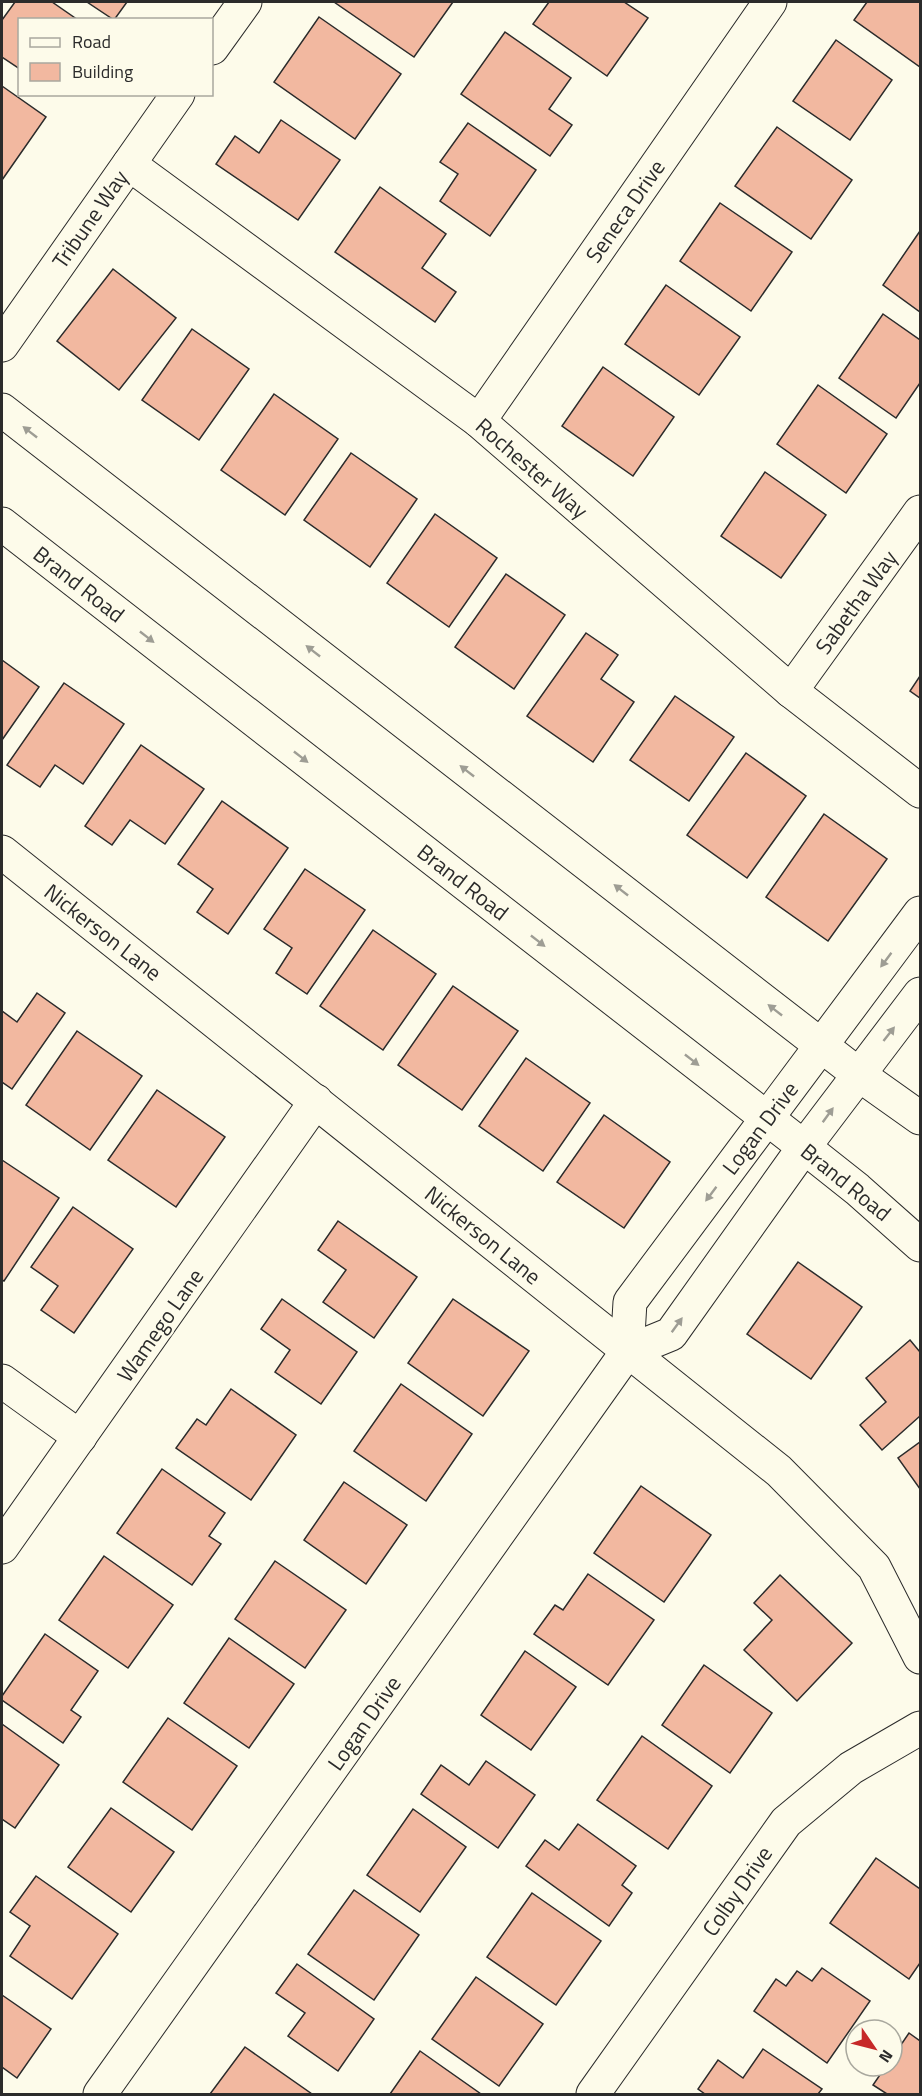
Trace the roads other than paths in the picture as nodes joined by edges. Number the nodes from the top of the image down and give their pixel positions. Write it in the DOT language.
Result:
graph roads {
  1 [pos="245,2"];
  2 [pos="770,2"];
  3 [pos="213,47"];
  4 [pos="177,96"];
  5 [pos="129,164"];
  6 [pos="2,345"];
  7 [pos="2,410"];
  8 [pos="479,421"];
  9 [pos="921,512"];
  10 [pos="2,524"];
  11 [pos="791,691"];
  12 [pos="921,791"];
  13 [pos="2,852"];
  14 [pos="921,913"];
  15 [pos="921,994"];
  16 [pos="821,1046"];
  17 [pos="858,1074"];
  18 [pos="316,1101"];
  19 [pos="767,1118"];
  20 [pos="921,1118"];
  21 [pos="804,1147"];
  22 [pos="921,1245"];
  23 [pos="627,1352"];
  24 [pos="2,1381"];
  25 [pos="80,1437"];
  26 [pos="2,1547"];
  27 [pos="921,1657"];
  28 [pos="921,1728"];
  29 [pos="100,2094"];
  30 [pos="593,2094"];
  1 -- 3 [label="street"];
  2 -- 8 [label="street, Seneca Drive"];
  4 -- 5 [label="street, Tribune Way"];
  5 -- 6 [label="street, Tribune Way"];
  5 -- 8 [label="street, Rochester Way"];
  16 -- 7 [label="street, one-way"];
  8 -- 11 [label="street, Rochester Way"];
  9 -- 11 [label="street, Sabetha Way"];
  10 -- 19 [label="street, Brand Road, one-way"];
  11 -- 12 [label="street, Rochester Way"];
  13 -- 18 [label="street, Nickerson Lane"];
  14 -- 16 [label="street, Logan Drive, one-way"];
  17 -- 15 [label="street, Logan Drive, one-way"];
  16 -- 17 [label="street"];
  16 -- 19 [label="street, Logan Drive"];
  17 -- 20 [label="street"];
  21 -- 17 [label="street, Logan Drive, one-way"];
  18 -- 23 [label="street, Nickerson Lane"];
  18 -- 25 [label="street, Wamego Lane"];
  19 -- 21 [label="street, Brand Road"];
  19 -- 23 [label="street, Logan Drive, one-way"];
  21 -- 22 [label="street, Brand Road"];
  23 -- 21 [label="street, Logan Drive, one-way"];
  23 -- 27 [label="street, Nickerson Lane"];
  23 -- 29 [label="street, Logan Drive"];
  24 -- 25 [label="street"];
  25 -- 26 [label="street, Wamego Lane"];
  28 -- 30 [label="street, Colby Drive"];
}
